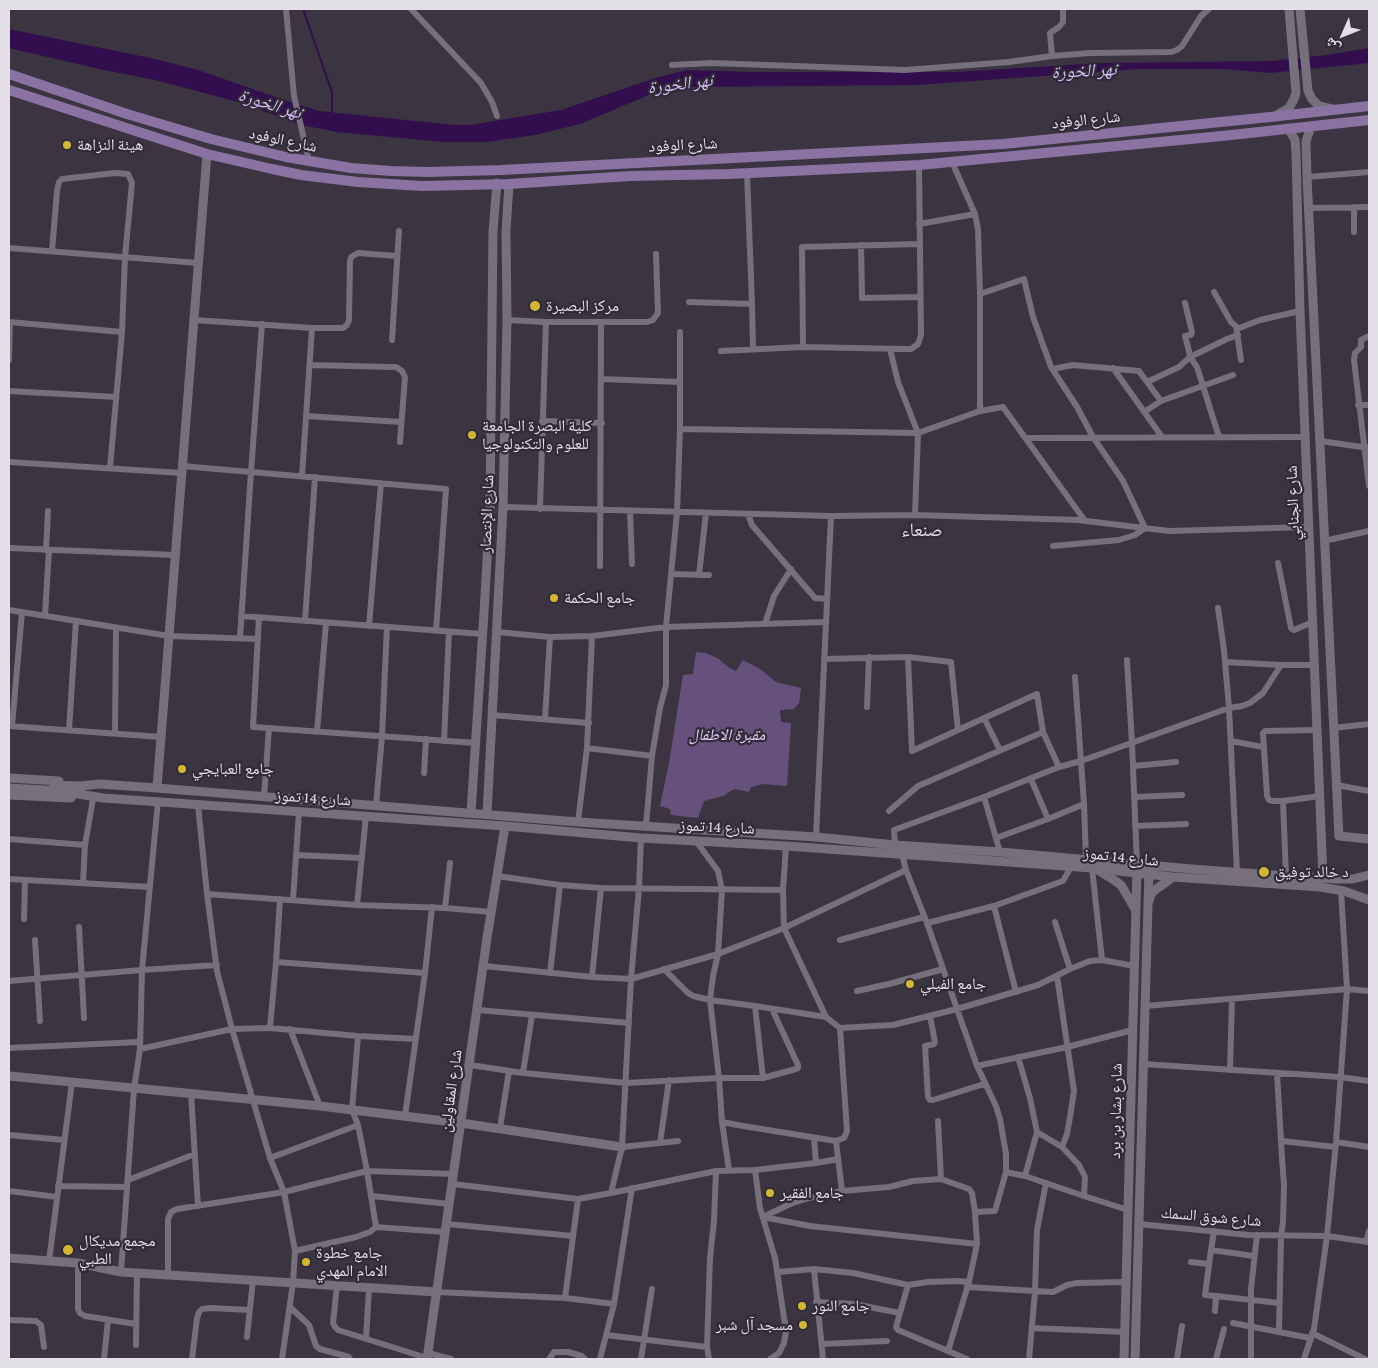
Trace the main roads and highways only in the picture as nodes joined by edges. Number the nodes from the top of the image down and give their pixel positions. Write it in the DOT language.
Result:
graph roads {
  1 [pos="9,74"];
  2 [pos="9,90"];
  3 [pos="1369,106"];
  4 [pos="1369,120"];
  1 -- 3 [label="main road, شارع الوفود"];
  2 -- 4 [label="main road, شارع الوفود"];
}
